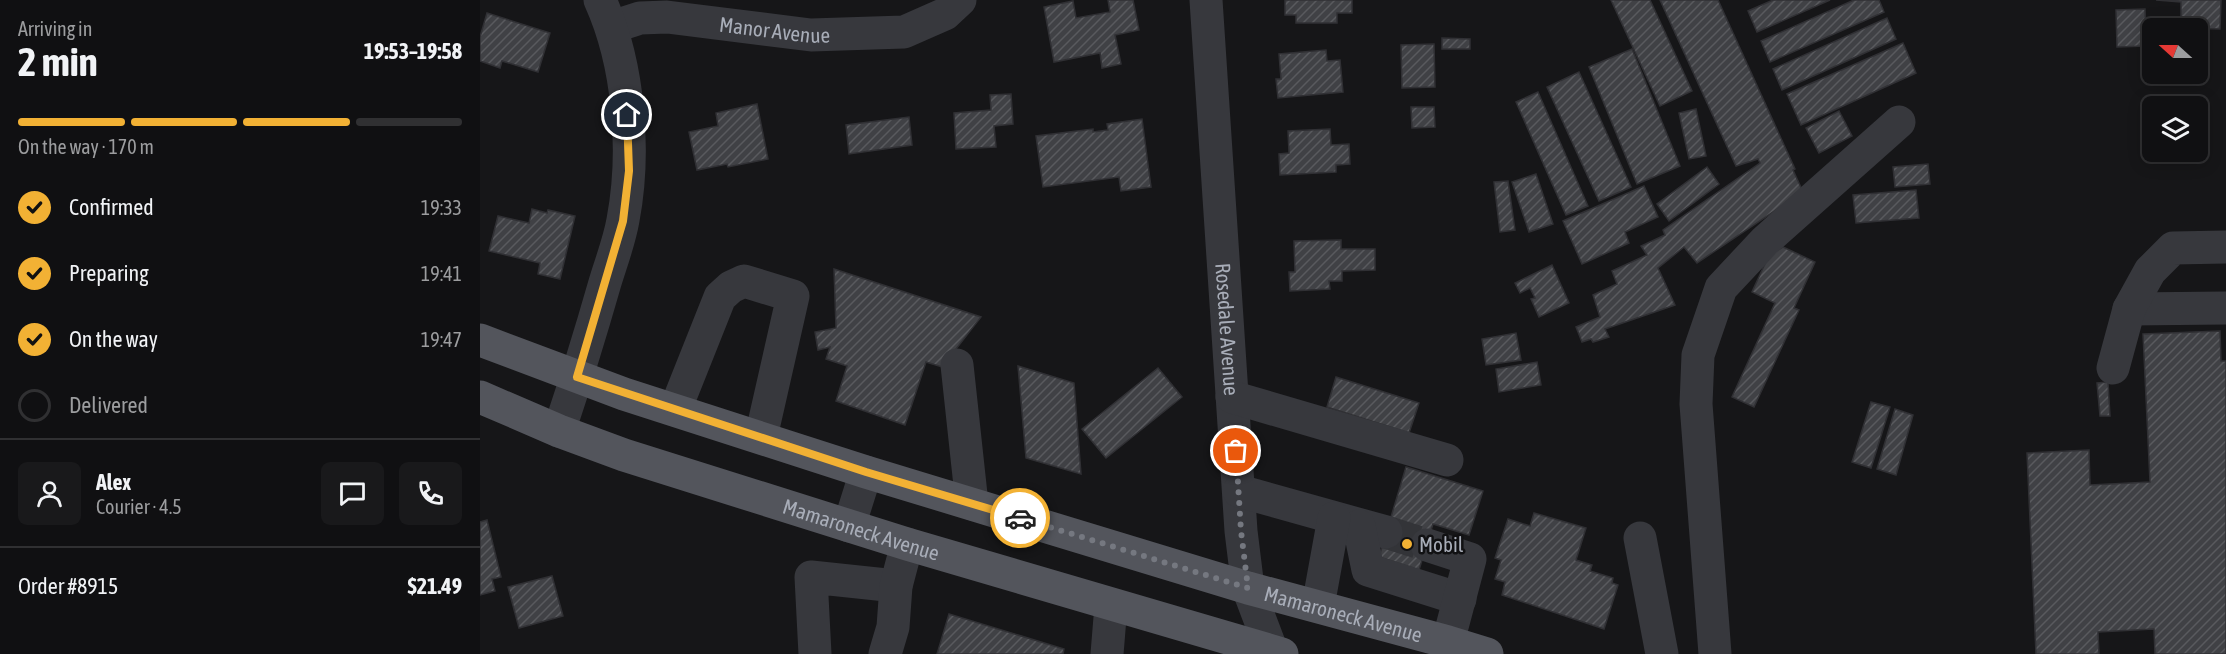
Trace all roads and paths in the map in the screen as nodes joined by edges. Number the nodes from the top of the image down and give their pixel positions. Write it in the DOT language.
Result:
graph roads {
  1 [pos="960,0"];
  2 [pos="1206,0"];
  3 [pos="606,14"];
  4 [pos="1899,122"];
  5 [pos="2226,246"];
  6 [pos="2226,308"];
  7 [pos="2129,309"];
  8 [pos="480,340"];
  9 [pos="957,365"];
  10 [pos="2113,368"];
  11 [pos="577,377"];
  12 [pos="480,397"];
  13 [pos="1232,397"];
  14 [pos="675,410"];
  15 [pos="559,431"];
  16 [pos="761,437"];
  17 [pos="1447,460"];
  18 [pos="866,472"];
  19 [pos="1239,491"];
  20 [pos="972,504"];
  21 [pos="1360,525"];
  22 [pos="849,526"];
  23 [pos="1640,538"];
  24 [pos="907,544"];
  25 [pos="1427,545"];
  26 [pos="896,586"];
  27 [pos="1248,588"];
  28 [pos="1460,599"];
  29 [pos="1111,605"];
  30 [pos="1318,606"];
  31 [pos="1448,642"];
  32 [pos="1657,650"];
  33 [pos="1276,653"];
  34 [pos="815,654"];
  35 [pos="885,654"];
  36 [pos="1107,654"];
  37 [pos="1487,654"];
  38 [pos="1715,654"];
  1 -- 3 [label="street, Manor Avenue"];
  2 -- 13 [label="street, Rosedale Avenue"];
  3 -- 11 [label="street"];
  4 -- 38 [label="street"];
  5 -- 7 [label="street"];
  6 -- 7 [label="street"];
  7 -- 10 [label="street"];
  8 -- 11 [label="main road, Mamaroneck Avenue"];
  9 -- 20 [label="street"];
  11 -- 14 [label="main road, Mamaroneck Avenue"];
  11 -- 15 [label="street"];
  12 -- 15 [label="main road, Mamaroneck Avenue"];
  13 -- 17 [label="street"];
  13 -- 19 [label="street, Rosedale Avenue"];
  14 -- 16 [label="main road, Mamaroneck Avenue"];
  14 -- 16 [label="street"];
  15 -- 22 [label="main road, Mamaroneck Avenue"];
  16 -- 18 [label="main road, Mamaroneck Avenue"];
  18 -- 20 [label="main road, Mamaroneck Avenue"];
  18 -- 22 [label="street"];
  19 -- 21 [label="street"];
  19 -- 27 [label="street, Rosedale Avenue"];
  20 -- 27 [label="main road, Mamaroneck Avenue"];
  21 -- 28 [label="street"];
  21 -- 30 [label="street"];
  22 -- 24 [label="main road, Mamaroneck Avenue"];
  23 -- 32 [label="street"];
  24 -- 26 [label="street"];
  24 -- 29 [label="main road, Mamaroneck Avenue"];
  25 -- 28 [label="street"];
  26 -- 34 [label="street"];
  26 -- 35 [label="street"];
  27 -- 30 [label="main road, Mamaroneck Avenue"];
  27 -- 33 [label="street, Rosedale Avenue"];
  28 -- 31 [label="street"];
  29 -- 33 [label="main road, Mamaroneck Avenue"];
  29 -- 36 [label="street"];
  30 -- 31 [label="main road, Mamaroneck Avenue"];
  31 -- 37 [label="main road, Mamaroneck Avenue"];
}
